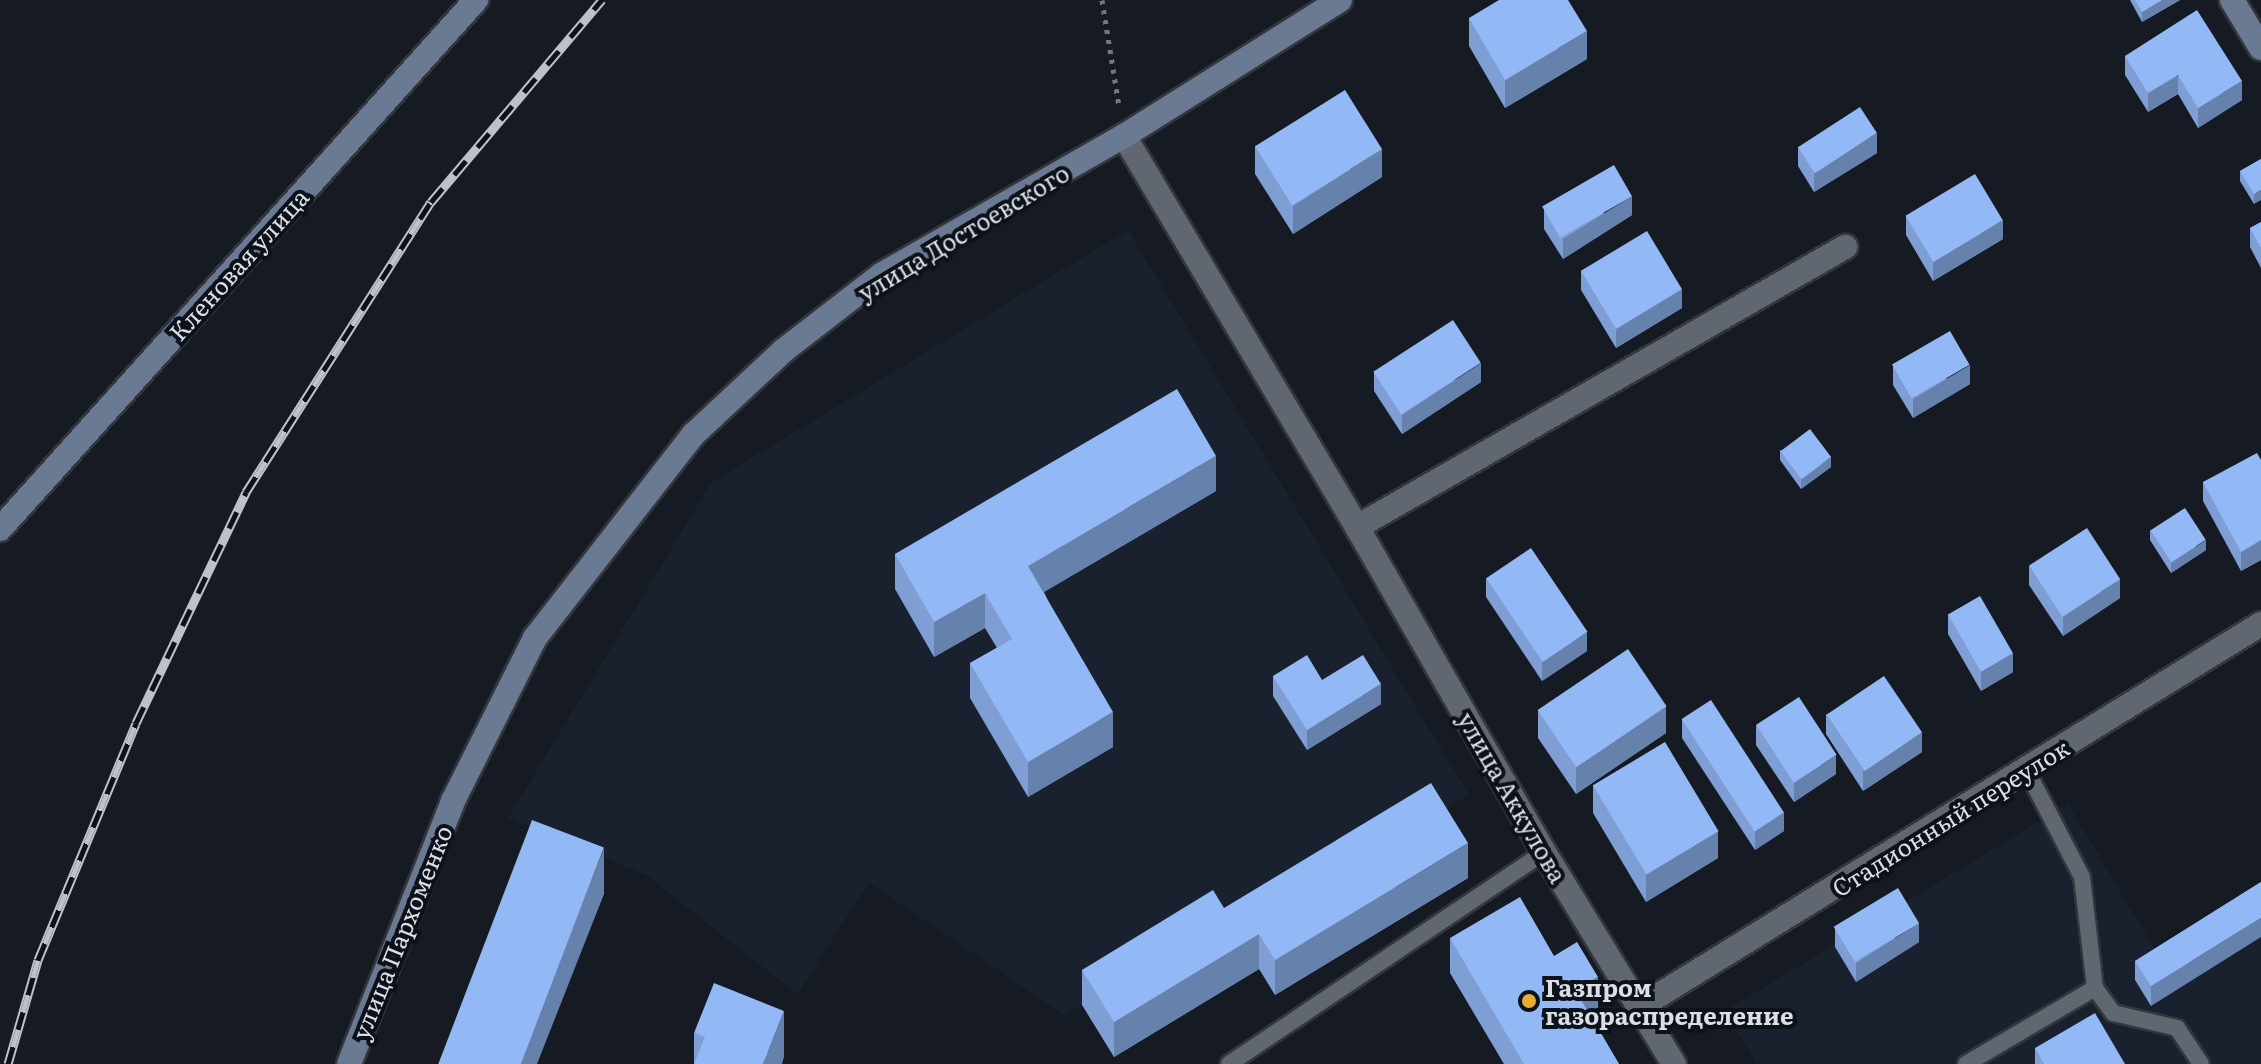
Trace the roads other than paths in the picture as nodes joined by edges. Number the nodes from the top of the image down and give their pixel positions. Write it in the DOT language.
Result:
graph roads {
  1 [pos="476,0"];
  2 [pos="1340,0"];
  3 [pos="2232,0"];
  4 [pos="2261,48"];
  5 [pos="1124,136"];
  6 [pos="1845,247"];
  7 [pos="1357,527"];
  8 [pos="0,529"];
  9 [pos="2261,624"];
  10 [pos="2027,771"];
  11 [pos="453,801"];
  12 [pos="1544,852"];
  13 [pos="2095,988"];
  14 [pos="1638,1008"];
  15 [pos="349,1064"];
  16 [pos="1229,1064"];
  17 [pos="1674,1064"];
  18 [pos="1966,1064"];
  19 [pos="2201,1064"];
  1 -- 8 [label="main road, Кленовая улица"];
  2 -- 5 [label="main road, улица Достоевского"];
  3 -- 4 [label="main road"];
  5 -- 7 [label="street, улица Аккулова"];
  5 -- 11 [label="main road, улица Достоевского"];
  6 -- 7 [label="street"];
  7 -- 12 [label="street, улица Аккулова"];
  9 -- 10 [label="street, Стадионный переулок"];
  10 -- 13 [label="lane"];
  10 -- 14 [label="street, Стадионный переулок"];
  11 -- 15 [label="main road, улица Пархоменко"];
  12 -- 14 [label="street, улица Аккулова"];
  12 -- 16 [label="lane"];
  13 -- 18 [label="lane"];
  13 -- 19 [label="lane"];
  14 -- 17 [label="street, улица Аккулова"];
}
